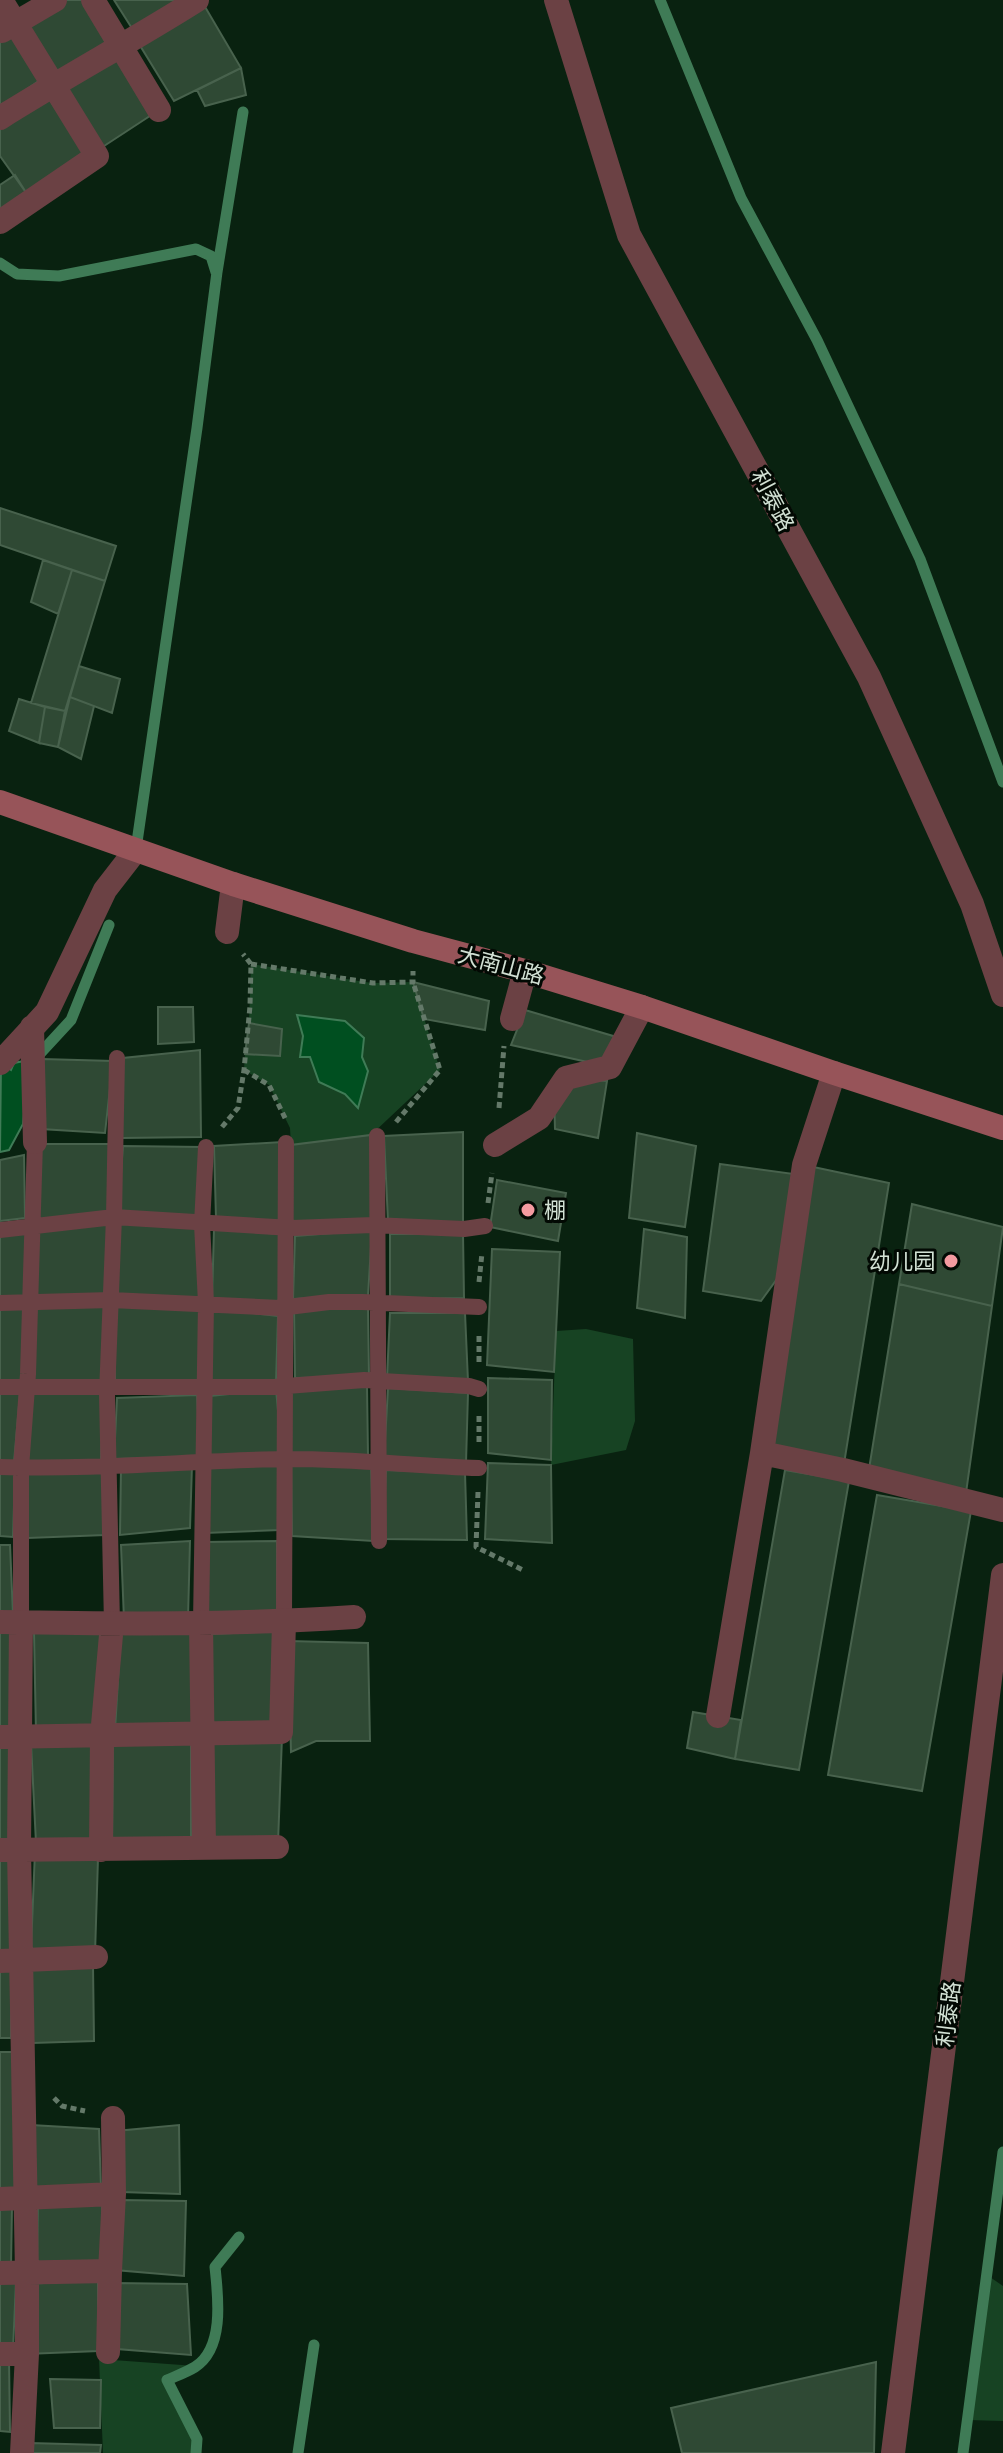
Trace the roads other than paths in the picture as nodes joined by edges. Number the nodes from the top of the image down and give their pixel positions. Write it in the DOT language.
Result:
graph roads {
  1 [pos="1,0"];
  2 [pos="55,0"];
  3 [pos="93,0"];
  4 [pos="197,0"];
  5 [pos="556,0"];
  6 [pos="7,28"];
  7 [pos="121,48"];
  8 [pos="52,85"];
  9 [pos="159,110"];
  10 [pos="0,118"];
  11 [pos="0,222"];
  12 [pos="0,802"];
  13 [pos="136,850"];
  14 [pos="233,884"];
  15 [pos="227,932"];
  16 [pos="525,971"];
  17 [pos="1003,995"];
  18 [pos="642,1007"];
  19 [pos="512,1019"];
  20 [pos="32,1027"];
  21 [pos="117,1058"];
  22 [pos="0,1063"];
  23 [pos="834,1073"];
  24 [pos="1003,1128"];
  25 [pos="377,1136"];
  26 [pos="35,1142"];
  27 [pos="286,1143"];
  28 [pos="495,1145"];
  29 [pos="206,1147"];
  30 [pos="114,1217"];
  31 [pos="202,1224"];
  32 [pos="33,1226"];
  33 [pos="378,1226"];
  34 [pos="485,1226"];
  35 [pos="286,1228"];
  36 [pos="0,1230"];
  37 [pos="111,1300"];
  38 [pos="29,1301"];
  39 [pos="0,1303"];
  40 [pos="206,1303"];
  41 [pos="378,1303"];
  42 [pos="479,1307"];
  43 [pos="284,1308"];
  44 [pos="378,1381"];
  45 [pos="284,1386"];
  46 [pos="0,1387"];
  47 [pos="28,1387"];
  48 [pos="107,1387"];
  49 [pos="205,1388"];
  50 [pos="479,1389"];
  51 [pos="762,1453"];
  52 [pos="284,1459"];
  53 [pos="377,1461"];
  54 [pos="203,1462"];
  55 [pos="0,1467"];
  56 [pos="108,1467"];
  57 [pos="21,1468"];
  58 [pos="479,1468"];
  59 [pos="1003,1510"];
  60 [pos="379,1541"];
  61 [pos="1003,1575"];
  62 [pos="354,1617"];
  63 [pos="11,1622"];
  64 [pos="284,1622"];
  65 [pos="201,1623"];
  66 [pos="112,1624"];
  67 [pos="718,1716"];
  68 [pos="203,1733"];
  69 [pos="102,1736"];
  70 [pos="10,1737"];
  71 [pos="204,1847"];
  72 [pos="277,1847"];
  73 [pos="9,1850"];
  74 [pos="101,1850"];
  75 [pos="96,1957"];
  76 [pos="10,1960"];
  77 [pos="12,2042"];
  78 [pos="113,2118"];
  79 [pos="114,2194"];
  80 [pos="0,2199"];
  81 [pos="27,2199"];
  82 [pos="110,2271"];
  83 [pos="0,2273"];
  84 [pos="27,2273"];
  85 [pos="108,2352"];
  86 [pos="0,2354"];
  87 [pos="27,2354"];
  88 [pos="15,2441"];
  89 [pos="893,2453"];
  1 -- 6 [label="street"];
  2 -- 6 [label="street"];
  3 -- 7 [label="street"];
  4 -- 7 [label="street"];
  5 -- 17 [label="street, 利泰路"];
  6 -- 8 [label="street"];
  7 -- 8 [label="street"];
  7 -- 9 [label="street"];
  8 -- 10 [label="street"];
  8 -- 11 [label="street"];
  12 -- 13 [label="main road, 大南山路"];
  13 -- 14 [label="main road, 大南山路"];
  13 -- 20 [label="street"];
  14 -- 15 [label="street"];
  14 -- 16 [label="main road, 大南山路"];
  16 -- 18 [label="main road, 大南山路"];
  16 -- 19 [label="street"];
  18 -- 23 [label="main road, 大南山路"];
  18 -- 28 [label="street"];
  20 -- 22 [label="street"];
  20 -- 26 [label="street"];
  21 -- 30 [label="lane"];
  23 -- 24 [label="main road, 大南山路"];
  23 -- 51 [label="street"];
  25 -- 33 [label="lane"];
  26 -- 32 [label="lane"];
  27 -- 35 [label="lane"];
  29 -- 31 [label="lane"];
  30 -- 31 [label="lane"];
  30 -- 32 [label="lane"];
  30 -- 37 [label="lane"];
  31 -- 35 [label="lane"];
  31 -- 40 [label="lane"];
  32 -- 36 [label="lane"];
  32 -- 38 [label="lane"];
  33 -- 34 [label="lane"];
  33 -- 35 [label="lane"];
  33 -- 41 [label="lane"];
  35 -- 43 [label="lane"];
  37 -- 38 [label="lane"];
  37 -- 40 [label="lane"];
  37 -- 48 [label="lane"];
  38 -- 39 [label="lane"];
  38 -- 47 [label="lane"];
  40 -- 43 [label="lane"];
  40 -- 49 [label="lane"];
  41 -- 42 [label="lane"];
  41 -- 43 [label="lane"];
  41 -- 44 [label="lane"];
  43 -- 45 [label="lane"];
  44 -- 45 [label="lane"];
  44 -- 50 [label="lane"];
  44 -- 53 [label="lane"];
  45 -- 49 [label="lane"];
  45 -- 52 [label="lane"];
  46 -- 47 [label="lane"];
  47 -- 48 [label="lane"];
  47 -- 57 [label="lane"];
  48 -- 49 [label="lane"];
  48 -- 56 [label="lane"];
  49 -- 54 [label="lane"];
  51 -- 59 [label="street"];
  51 -- 67 [label="street"];
  52 -- 53 [label="lane"];
  52 -- 54 [label="lane"];
  52 -- 64 [label="lane"];
  53 -- 58 [label="lane"];
  53 -- 60 [label="lane"];
  54 -- 56 [label="lane"];
  54 -- 65 [label="lane"];
  55 -- 57 [label="lane"];
  56 -- 57 [label="lane"];
  56 -- 66 [label="lane"];
  57 -- 63 [label="lane"];
  61 -- 89 [label="street, 利泰路"];
  62 -- 64 [label="street"];
  63 -- 66 [label="street"];
  63 -- 70 [label="street"];
  64 -- 65 [label="street"];
  64 -- 68 [label="street"];
  65 -- 66 [label="street"];
  65 -- 68 [label="street"];
  66 -- 69 [label="street"];
  68 -- 69 [label="street"];
  68 -- 71 [label="street"];
  69 -- 70 [label="street"];
  69 -- 74 [label="street"];
  70 -- 73 [label="street"];
  71 -- 72 [label="street"];
  71 -- 74 [label="street"];
  73 -- 74 [label="street"];
  73 -- 76 [label="street"];
  75 -- 76 [label="street"];
  76 -- 77 [label="street"];
  77 -- 81 [label="street"];
  78 -- 79 [label="street"];
  79 -- 81 [label="street"];
  79 -- 82 [label="street"];
  80 -- 81 [label="street"];
  81 -- 84 [label="street"];
  82 -- 84 [label="street"];
  82 -- 85 [label="street"];
  83 -- 84 [label="street"];
  84 -- 87 [label="street"];
  86 -- 87 [label="street"];
  87 -- 88 [label="street"];
}
